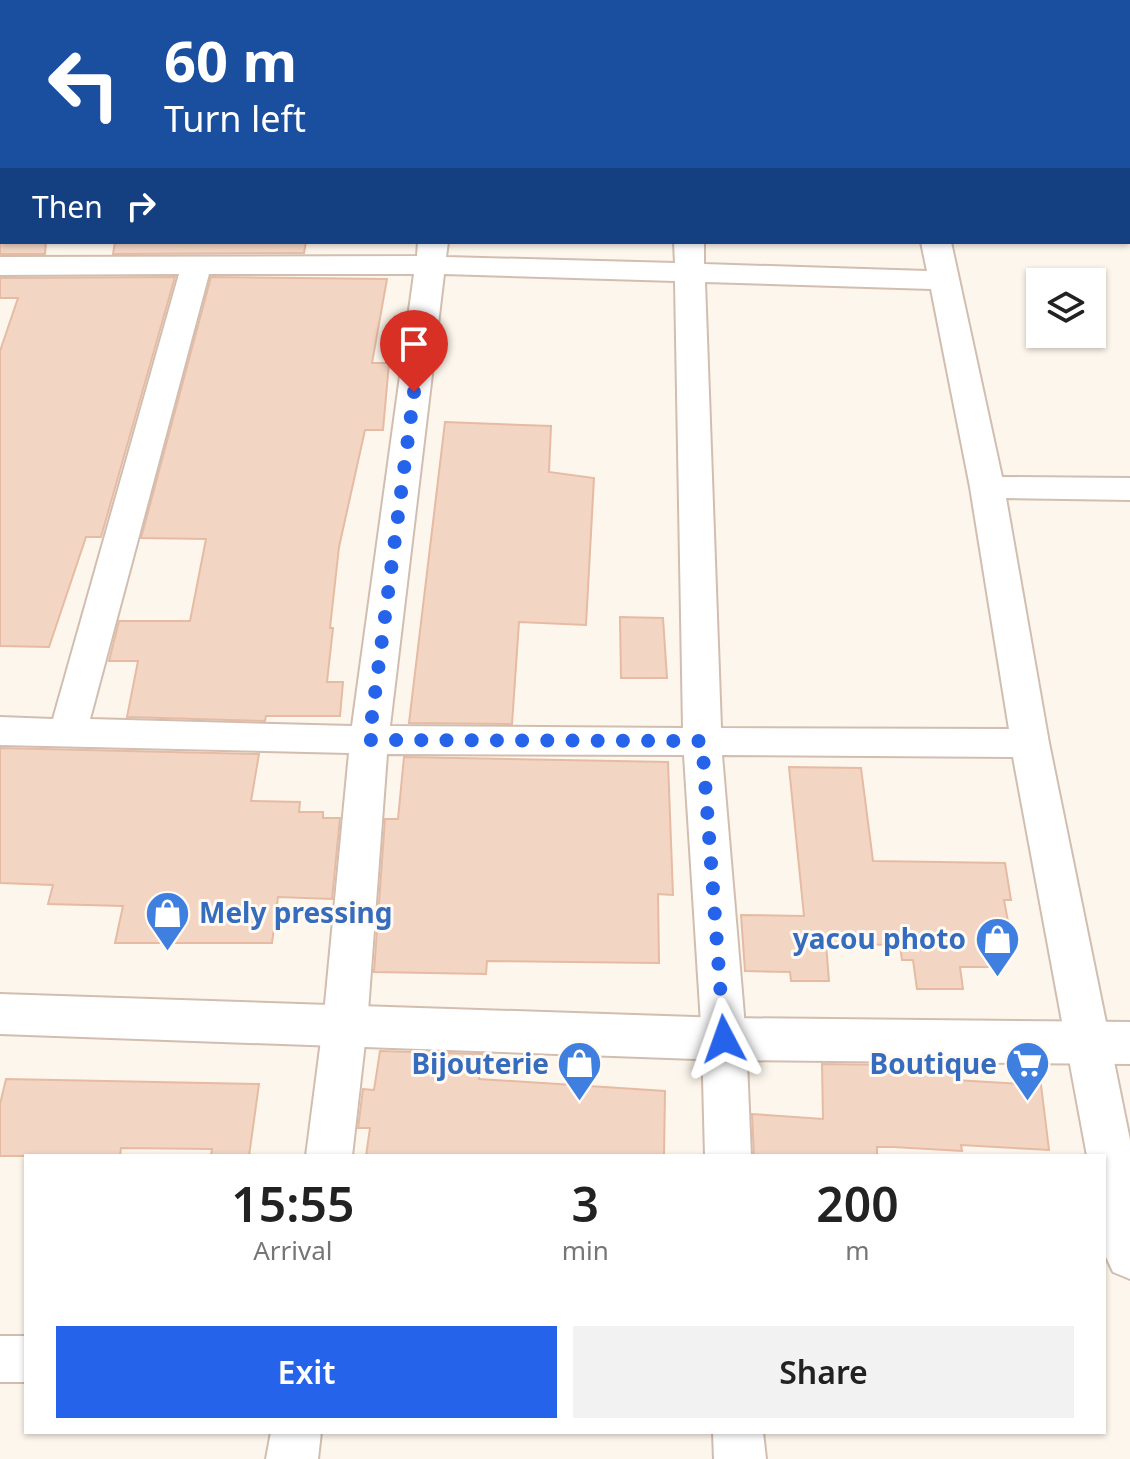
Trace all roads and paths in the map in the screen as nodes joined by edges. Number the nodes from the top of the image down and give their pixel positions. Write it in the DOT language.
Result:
graph roads {
  1 [pos="936,244"];
  2 [pos="432,254"];
  3 [pos="690,256"];
  4 [pos="0,266"];
  5 [pos="196,268"];
  6 [pos="944,280"];
  7 [pos="987,487"];
  8 [pos="1130,489"];
  9 [pos="0,731"];
  10 [pos="68,731"];
  11 [pos="369,740"];
  12 [pos="702,741"];
  13 [pos="1030,743"];
  14 [pos="0,1014"];
  15 [pos="345,1025"];
  16 [pos="724,1039"];
  17 [pos="1109,1042"];
  18 [pos="329,1154"];
  19 [pos="728,1154"];
  20 [pos="1130,1257"];
  21 [pos="0,1359"];
  22 [pos="24,1359"];
  23 [pos="296,1434"];
  24 [pos="738,1434"];
  25 [pos="292,1459"];
  26 [pos="740,1459"];
  1 -- 6 [label="street"];
  2 -- 3 [label="street"];
  2 -- 5 [label="street"];
  2 -- 11 [label="street"];
  3 -- 6 [label="street"];
  3 -- 12 [label="street"];
  4 -- 5 [label="street"];
  5 -- 10 [label="street"];
  6 -- 7 [label="street"];
  7 -- 8 [label="street"];
  7 -- 13 [label="street"];
  9 -- 10 [label="street"];
  10 -- 11 [label="street"];
  11 -- 12 [label="street"];
  11 -- 15 [label="street"];
  12 -- 13 [label="street"];
  12 -- 16 [label="street"];
  13 -- 17 [label="street"];
  14 -- 15 [label="street"];
  15 -- 16 [label="street"];
  15 -- 18 [label="street"];
  16 -- 17 [label="street"];
  16 -- 19 [label="street"];
  17 -- 20 [label="street"];
  21 -- 22 [label="street"];
  23 -- 25 [label="street"];
  24 -- 26 [label="street"];
}
